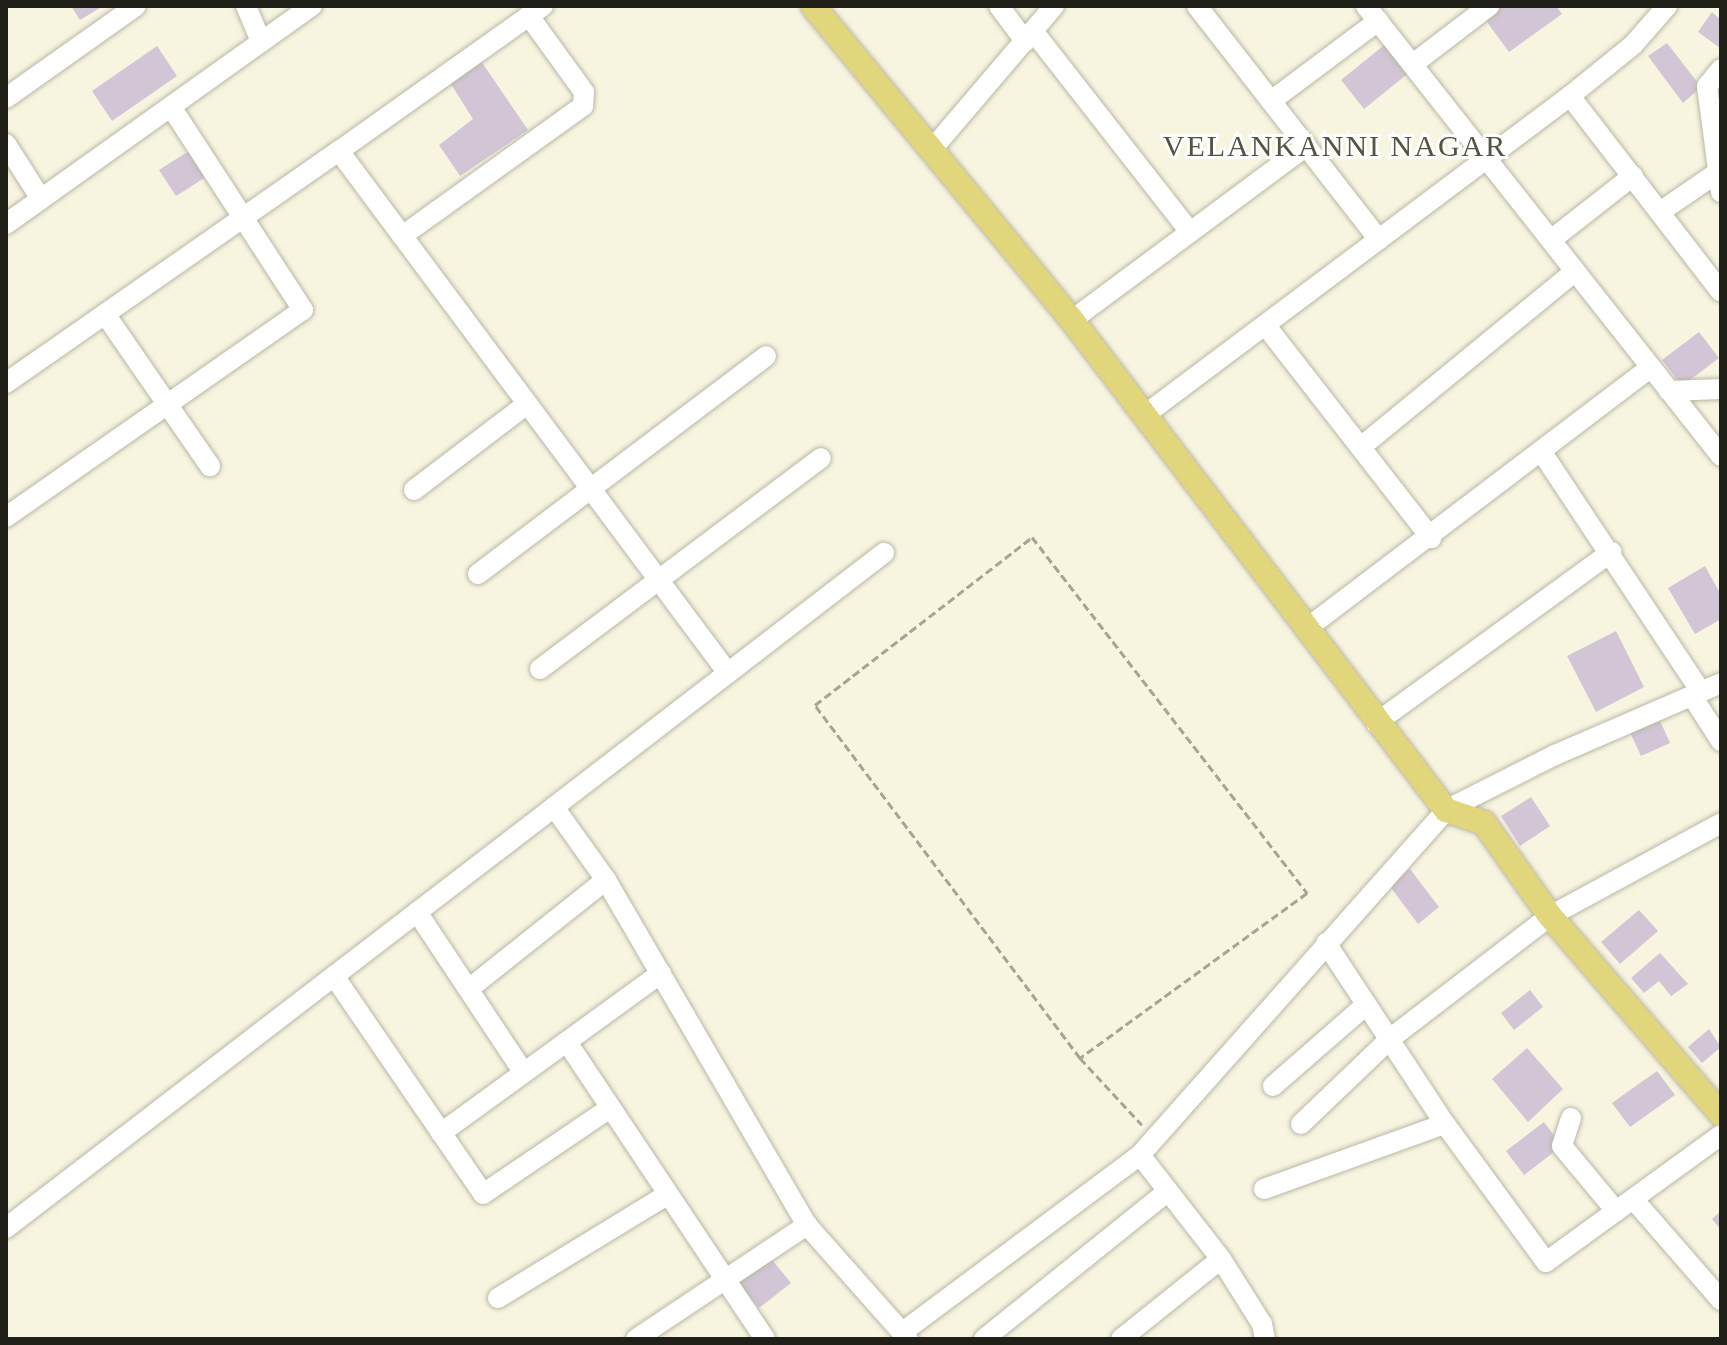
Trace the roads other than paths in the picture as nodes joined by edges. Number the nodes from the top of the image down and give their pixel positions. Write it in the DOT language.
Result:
graph roads {
  1 [pos="136,6"];
  2 [pos="246,6"];
  3 [pos="312,6"];
  4 [pos="813,6"];
  5 [pos="999,6"];
  6 [pos="1054,6"];
  7 [pos="1197,6"];
  8 [pos="1489,6"];
  9 [pos="1667,6"];
  10 [pos="536,11"];
  11 [pos="1372,14"];
  12 [pos="1029,36"];
  13 [pos="261,42"];
  14 [pos="1413,64"];
  15 [pos="1721,69"];
  16 [pos="1570,96"];
  17 [pos="6,98"];
  18 [pos="1271,101"];
  19 [pos="171,107"];
  20 [pos="6,144"];
  21 [pos="1306,146"];
  22 [pos="934,147"];
  23 [pos="339,151"];
  24 [pos="1487,158"];
  25 [pos="1633,176"];
  26 [pos="1720,178"];
  27 [pos="41,199"];
  28 [pos="1660,212"];
  29 [pos="245,217"];
  30 [pos="6,224"];
  31 [pos="1190,232"];
  32 [pos="402,236"];
  33 [pos="1379,240"];
  34 [pos="1551,240"];
  35 [pos="1575,271"];
  36 [pos="1721,292"];
  37 [pos="105,314"];
  38 [pos="1072,320"];
  39 [pos="1266,326"];
  40 [pos="766,356"];
  41 [pos="1651,367"];
  42 [pos="6,383"];
  43 [pos="1721,389"];
  44 [pos="1669,391"];
  45 [pos="527,404"];
  46 [pos="170,407"];
  47 [pos="1146,414"];
  48 [pos="1361,447"];
  49 [pos="1541,451"];
  50 [pos="1721,456"];
  51 [pos="821,458"];
  52 [pos="210,466"];
  53 [pos="590,488"];
  54 [pos="414,490"];
  55 [pos="6,517"];
  56 [pos="1431,538"];
  57 [pos="1611,552"];
  58 [pos="884,553"];
  59 [pos="478,574"];
  60 [pos="658,580"];
  61 [pos="1306,629"];
  62 [pos="540,669"];
  63 [pos="728,673"];
  64 [pos="1721,683"];
  65 [pos="1696,694"];
  66 [pos="1376,723"];
  67 [pos="1721,741"];
  68 [pos="554,807"];
  69 [pos="1446,810"];
  70 [pos="1721,823"];
  71 [pos="606,880"];
  72 [pos="417,912"];
  73 [pos="1550,916"];
  74 [pos="1326,943"];
  75 [pos="661,973"];
  76 [pos="334,976"];
  77 [pos="470,988"];
  78 [pos="1366,1005"];
  79 [pos="1391,1038"];
  80 [pos="567,1042"];
  81 [pos="524,1073"];
  82 [pos="1273,1086"];
  83 [pos="610,1108"];
  84 [pos="1721,1114"];
  85 [pos="1571,1118"];
  86 [pos="1301,1124"];
  87 [pos="1445,1124"];
  88 [pos="441,1133"];
  89 [pos="1721,1135"];
  90 [pos="1140,1155"];
  91 [pos="1264,1189"];
  92 [pos="1168,1191"];
  93 [pos="667,1195"];
  94 [pos="1625,1206"];
  95 [pos="807,1225"];
  96 [pos="6,1227"];
  97 [pos="1221,1259"];
  98 [pos="721,1278"];
  99 [pos="498,1298"];
  100 [pos="1721,1300"];
  101 [pos="1144,1332"];
  102 [pos="906,1335"];
  103 [pos="636,1339"];
  104 [pos="765,1339"];
  105 [pos="984,1339"];
  106 [pos="1121,1339"];
  107 [pos="1265,1339"];
  1 -- 17 [label="street"];
  2 -- 13 [label="street"];
  3 -- 13 [label="street"];
  4 -- 22 [label="main road"];
  5 -- 12 [label="street"];
  6 -- 12 [label="street"];
  7 -- 18 [label="street"];
  8 -- 14 [label="street"];
  9 -- 16 [label="street"];
  10 -- 23 [label="street"];
  10 -- 32 [label="street"];
  11 -- 14 [label="street"];
  11 -- 18 [label="street"];
  12 -- 22 [label="street"];
  12 -- 31 [label="street"];
  13 -- 19 [label="street"];
  14 -- 24 [label="street"];
  15 -- 26 [label="street"];
  16 -- 24 [label="street"];
  16 -- 25 [label="street"];
  18 -- 21 [label="street"];
  19 -- 27 [label="street"];
  19 -- 29 [label="street"];
  20 -- 27 [label="street"];
  21 -- 31 [label="street"];
  21 -- 33 [label="street"];
  22 -- 38 [label="main road"];
  23 -- 29 [label="street"];
  23 -- 32 [label="street"];
  24 -- 33 [label="street"];
  24 -- 34 [label="street"];
  25 -- 28 [label="street"];
  25 -- 34 [label="street"];
  26 -- 28 [label="street"];
  27 -- 30 [label="street"];
  28 -- 36 [label="street"];
  29 -- 37 [label="street"];
  29 -- 46 [label="street"];
  31 -- 38 [label="street"];
  32 -- 45 [label="street"];
  33 -- 39 [label="street"];
  34 -- 35 [label="street"];
  35 -- 41 [label="street"];
  35 -- 48 [label="street"];
  37 -- 42 [label="street"];
  37 -- 46 [label="street"];
  38 -- 47 [label="main road"];
  39 -- 47 [label="street"];
  39 -- 48 [label="street"];
  40 -- 53 [label="street"];
  41 -- 44 [label="street"];
  41 -- 49 [label="street"];
  43 -- 44 [label="street"];
  44 -- 50 [label="street"];
  45 -- 53 [label="street"];
  45 -- 54 [label="street"];
  46 -- 52 [label="street"];
  46 -- 55 [label="street"];
  47 -- 61 [label="main road"];
  48 -- 56 [label="street"];
  49 -- 56 [label="street"];
  49 -- 57 [label="street"];
  51 -- 60 [label="street"];
  53 -- 59 [label="street"];
  53 -- 60 [label="street"];
  56 -- 61 [label="street"];
  57 -- 65 [label="street"];
  57 -- 66 [label="street"];
  58 -- 63 [label="street"];
  60 -- 62 [label="street"];
  60 -- 63 [label="street"];
  61 -- 66 [label="main road"];
  63 -- 68 [label="street"];
  64 -- 65 [label="street"];
  65 -- 67 [label="street"];
  65 -- 69 [label="street"];
  66 -- 69 [label="main road"];
  68 -- 71 [label="street"];
  68 -- 72 [label="street"];
  69 -- 73 [label="main road"];
  69 -- 74 [label="street"];
  70 -- 73 [label="street"];
  71 -- 75 [label="street"];
  71 -- 77 [label="street"];
  72 -- 76 [label="street"];
  72 -- 77 [label="street"];
  73 -- 79 [label="street"];
  73 -- 84 [label="main road"];
  74 -- 78 [label="street"];
  74 -- 90 [label="street"];
  75 -- 80 [label="street"];
  75 -- 95 [label="street"];
  76 -- 88 [label="street"];
  76 -- 96 [label="street"];
  77 -- 81 [label="street"];
  78 -- 79 [label="street"];
  78 -- 82 [label="street"];
  79 -- 86 [label="street"];
  79 -- 87 [label="street"];
  80 -- 81 [label="street"];
  80 -- 83 [label="street"];
  81 -- 88 [label="street"];
  83 -- 88 [label="street"];
  83 -- 93 [label="street"];
  85 -- 94 [label="street"];
  87 -- 91 [label="street"];
  87 -- 94 [label="street"];
  89 -- 94 [label="street"];
  90 -- 92 [label="street"];
  90 -- 102 [label="street"];
  92 -- 97 [label="street"];
  92 -- 105 [label="street"];
  93 -- 98 [label="street"];
  93 -- 99 [label="street"];
  94 -- 100 [label="street"];
  95 -- 98 [label="street"];
  95 -- 102 [label="street"];
  97 -- 101 [label="street"];
  97 -- 107 [label="street"];
  98 -- 103 [label="street"];
  98 -- 104 [label="street"];
  101 -- 106 [label="street"];
}
